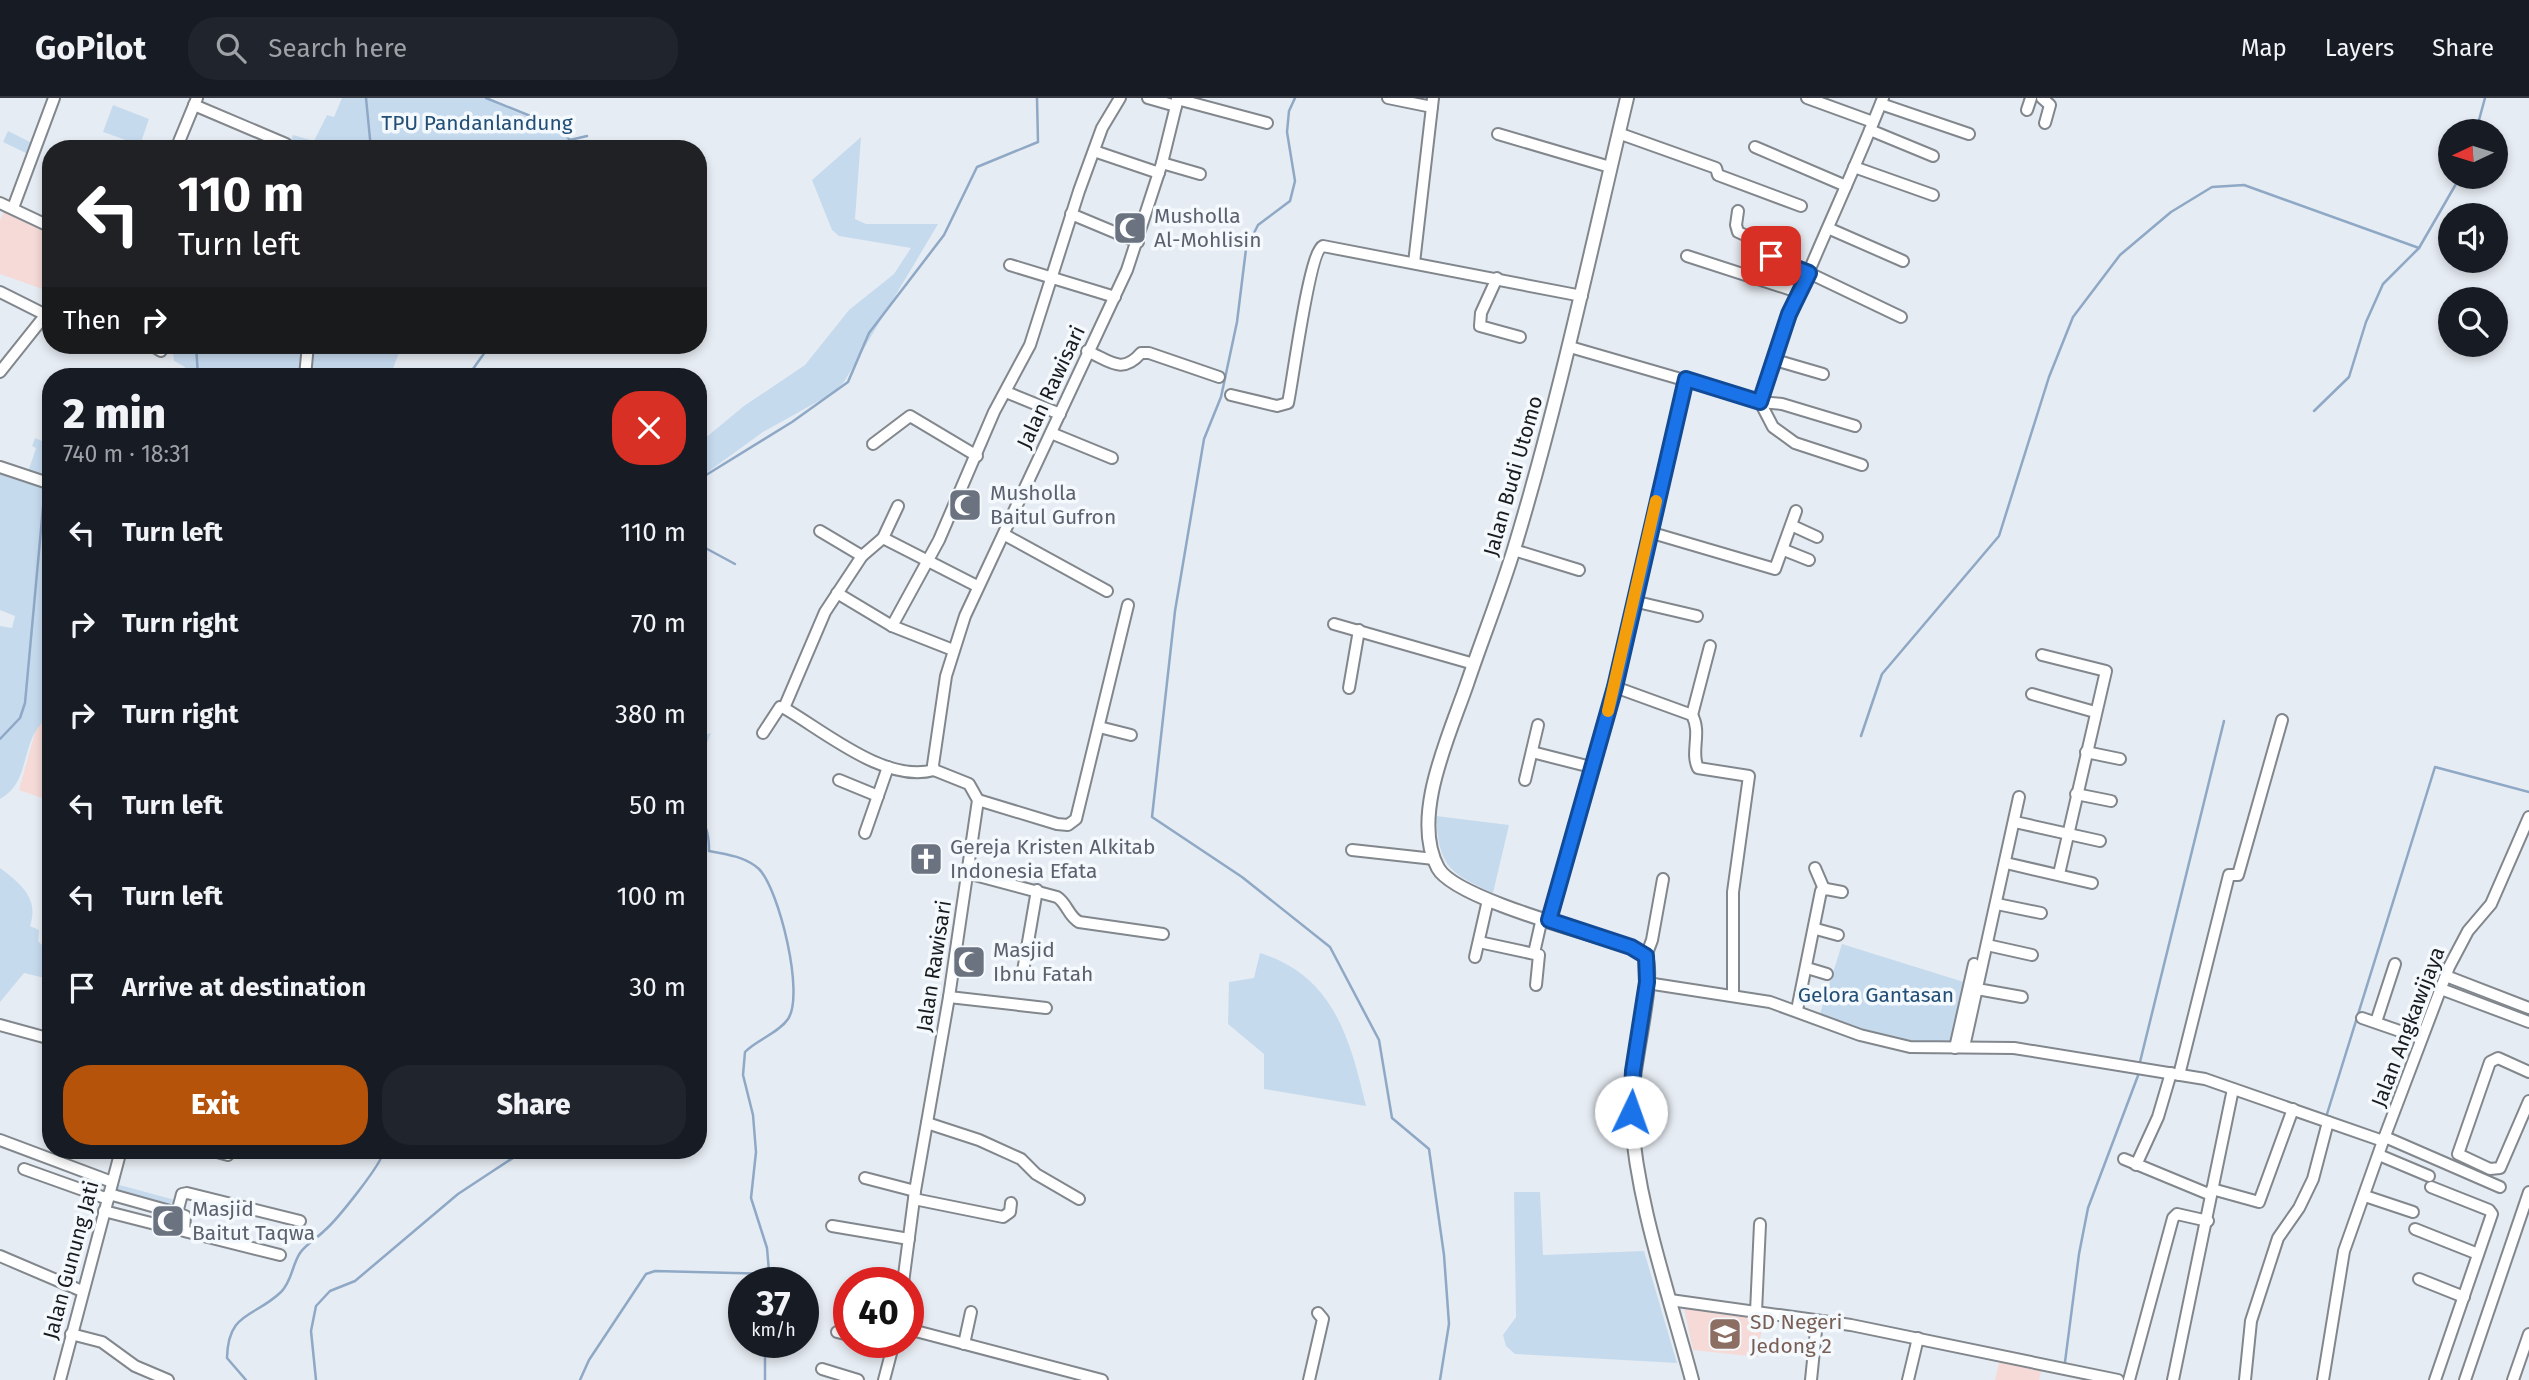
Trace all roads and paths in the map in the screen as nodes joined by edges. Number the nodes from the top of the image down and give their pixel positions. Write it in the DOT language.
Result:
graph roads {
  1 [pos="54,98"];
  2 [pos="1121,98"];
  3 [pos="1148,98"];
  4 [pos="1388,98"];
  5 [pos="1627,98"];
  6 [pos="1807,98"];
  7 [pos="2031,98"];
  8 [pos="2042,98"];
  9 [pos="192,101"];
  10 [pos="1177,101"];
  11 [pos="1882,101"];
  12 [pos="1432,103"];
  13 [pos="2027,110"];
  14 [pos="1267,122"];
  15 [pos="2045,123"];
  16 [pos="1871,126"];
  17 [pos="1618,133"];
  18 [pos="1498,134"];
  19 [pos="1969,134"];
  20 [pos="179,140"];
  21 [pos="277,140"];
  22 [pos="1755,147"];
  23 [pos="1094,151"];
  24 [pos="1933,156"];
  25 [pos="1610,167"];
  26 [pos="1854,167"];
  27 [pos="1160,168"];
  28 [pos="1200,174"];
  29 [pos="1846,186"];
  30 [pos="1933,195"];
  31 [pos="0,203"];
  32 [pos="1801,206"];
  33 [pos="13,208"];
  34 [pos="1738,211"];
  35 [pos="1071,215"];
  36 [pos="42,222"];
  37 [pos="1829,229"];
  38 [pos="1138,242"];
  39 [pos="1687,256"];
  40 [pos="1903,261"];
  41 [pos="1413,263"];
  42 [pos="1010,265"];
  43 [pos="1809,273"];
  44 [pos="1053,277"];
  45 [pos="1497,278"];
  46 [pos="0,292"];
  47 [pos="1798,292"];
  48 [pos="1582,296"];
  49 [pos="1115,297"];
  50 [pos="42,310"];
  51 [pos="1901,317"];
  52 [pos="42,320"];
  53 [pos="1520,337"];
  54 [pos="1570,347"];
  55 [pos="1087,351"];
  56 [pos="1775,360"];
  57 [pos="0,372"];
  58 [pos="1823,374"];
  59 [pos="1219,377"];
  60 [pos="1686,379"];
  61 [pos="1006,392"];
  62 [pos="1231,395"];
  63 [pos="1760,402"];
  64 [pos="1060,414"];
  65 [pos="1855,426"];
  66 [pos="1051,433"];
  67 [pos="873,444"];
  68 [pos="978,456"];
  69 [pos="1112,458"];
  70 [pos="1862,465"];
  71 [pos="0,467"];
  72 [pos="42,481"];
  73 [pos="898,506"];
  74 [pos="1796,511"];
  75 [pos="1793,526"];
  76 [pos="820,531"];
  77 [pos="1649,532"];
  78 [pos="1004,535"];
  79 [pos="1817,537"];
  80 [pos="883,538"];
  81 [pos="1514,550"];
  82 [pos="1784,550"];
  83 [pos="862,556"];
  84 [pos="1809,560"];
  85 [pos="927,562"];
  86 [pos="1578,570"];
  87 [pos="977,586"];
  88 [pos="1107,591"];
  89 [pos="836,593"];
  90 [pos="1633,601"];
  91 [pos="1128,606"];
  92 [pos="1697,616"];
  93 [pos="1334,624"];
  94 [pos="892,626"];
  95 [pos="1359,630"];
  96 [pos="1710,646"];
  97 [pos="953,650"];
  98 [pos="2042,655"];
  99 [pos="1474,664"];
  100 [pos="1615,687"];
  101 [pos="1349,688"];
  102 [pos="2032,694"];
  103 [pos="784,708"];
  104 [pos="2095,712"];
  105 [pos="1692,715"];
  106 [pos="2282,720"];
  107 [pos="1538,725"];
  108 [pos="1099,727"];
  109 [pos="763,733"];
  110 [pos="1131,735"];
  111 [pos="1532,752"];
  112 [pos="2086,752"];
  113 [pos="2120,759"];
  114 [pos="888,767"];
  115 [pos="1591,767"];
  116 [pos="934,770"];
  117 [pos="839,780"];
  118 [pos="1525,780"];
  119 [pos="2076,794"];
  120 [pos="878,796"];
  121 [pos="2019,797"];
  122 [pos="978,800"];
  123 [pos="2111,801"];
  124 [pos="2529,817"];
  125 [pos="2015,822"];
  126 [pos="865,833"];
  127 [pos="2067,833"];
  128 [pos="2101,841"];
  129 [pos="1352,850"];
  130 [pos="1434,859"];
  131 [pos="2006,863"];
  132 [pos="1815,868"];
  133 [pos="967,873"];
  134 [pos="2059,874"];
  135 [pos="1663,879"];
  136 [pos="2092,883"];
  137 [pos="1825,889"];
  138 [pos="1037,890"];
  139 [pos="1842,892"];
  140 [pos="1488,900"];
  141 [pos="1997,904"];
  142 [pos="2041,913"];
  143 [pos="1545,919"];
  144 [pos="1816,929"];
  145 [pos="1163,934"];
  146 [pos="1838,935"];
  147 [pos="1479,942"];
  148 [pos="1987,945"];
  149 [pos="1534,953"];
  150 [pos="2032,955"];
  151 [pos="1646,956"];
  152 [pos="1475,957"];
  153 [pos="1974,964"];
  154 [pos="2395,964"];
  155 [pos="2437,966"];
  156 [pos="1807,968"];
  157 [pos="1023,971"];
  158 [pos="1826,974"];
  159 [pos="2445,976"];
  160 [pos="1647,982"];
  161 [pos="1536,985"];
  162 [pos="1977,989"];
  163 [pos="2441,989"];
  164 [pos="2482,990"];
  165 [pos="1733,996"];
  166 [pos="949,997"];
  167 [pos="2022,997"];
  168 [pos="2476,1003"];
  169 [pos="2529,1008"];
  170 [pos="1046,1009"];
  171 [pos="1797,1010"];
  172 [pos="2362,1018"];
  173 [pos="2376,1022"];
  174 [pos="2529,1022"];
  175 [pos="0,1024"];
  176 [pos="42,1036"];
  177 [pos="2417,1037"];
  178 [pos="1959,1048"];
  179 [pos="2529,1072"];
  180 [pos="2175,1074"];
  181 [pos="2233,1088"];
  182 [pos="2529,1101"];
  183 [pos="2293,1109"];
  184 [pos="2328,1122"];
  185 [pos="927,1123"];
  186 [pos="2384,1139"];
  187 [pos="0,1140"];
  188 [pos="2379,1155"];
  189 [pos="42,1156"];
  190 [pos="51,1159"];
  191 [pos="118,1159"];
  192 [pos="2124,1159"];
  193 [pos="2136,1166"];
  194 [pos="24,1169"];
  195 [pos="865,1178"];
  196 [pos="112,1182"];
  197 [pos="2500,1187"];
  198 [pos="2212,1192"];
  199 [pos="2529,1192"];
  200 [pos="915,1195"];
  201 [pos="108,1196"];
  202 [pos="2365,1196"];
  203 [pos="1079,1199"];
  204 [pos="1011,1203"];
  205 [pos="104,1211"];
  206 [pos="2413,1212"];
  207 [pos="177,1213"];
  208 [pos="300,1220"];
  209 [pos="2208,1221"];
  210 [pos="155,1224"];
  211 [pos="1760,1224"];
  212 [pos="832,1226"];
  213 [pos="2415,1230"];
  214 [pos="909,1239"];
  215 [pos="2478,1254"];
  216 [pos="280,1255"];
  217 [pos="0,1256"];
  218 [pos="906,1267"];
  219 [pos="2419,1279"];
  220 [pos="82,1291"];
  221 [pos="2464,1297"];
  222 [pos="1670,1300"];
  223 [pos="971,1312"];
  224 [pos="1756,1312"];
  225 [pos="1318,1313"];
  226 [pos="1816,1321"];
  227 [pos="924,1333"];
  228 [pos="71,1334"];
  229 [pos="2529,1334"];
  230 [pos="1918,1338"];
  231 [pos="964,1344"];
  232 [pos="890,1358"];
  233 [pos="822,1369"];
  234 [pos="2111,1379"];
  235 [pos="60,1380"];
  236 [pos="168,1380"];
  237 [pos="858,1380"];
  238 [pos="884,1380"];
  239 [pos="1102,1380"];
  240 [pos="1309,1380"];
  241 [pos="1692,1380"];
  242 [pos="1811,1380"];
  243 [pos="1908,1380"];
  244 [pos="2129,1380"];
  245 [pos="2173,1380"];
  246 [pos="2245,1380"];
  247 [pos="2323,1380"];
  248 [pos="2435,1380"];
  249 [pos="2465,1380"];
  250 [pos="2512,1380"];
  1 -- 33 [label="street"];
  2 -- 23 [label="street"];
  3 -- 10 [label="street"];
  4 -- 12 [label="street"];
  5 -- 17 [label="street, Jalan Budi Utomo"];
  6 -- 16 [label="street"];
  7 -- 13 [label="street"];
  8 -- 15 [label="street"];
  9 -- 20 [label="street"];
  9 -- 21 [label="street"];
  10 -- 14 [label="street"];
  10 -- 27 [label="street, Jalan Rawisari"];
  11 -- 16 [label="street"];
  11 -- 19 [label="street"];
  12 -- 41 [label="street"];
  16 -- 24 [label="street"];
  16 -- 26 [label="street"];
  17 -- 25 [label="street, Jalan Budi Utomo"];
  17 -- 32 [label="street"];
  18 -- 25 [label="street"];
  22 -- 29 [label="street"];
  23 -- 27 [label="street"];
  23 -- 35 [label="street"];
  25 -- 48 [label="street, Jalan Budi Utomo"];
  26 -- 29 [label="street"];
  26 -- 30 [label="street"];
  27 -- 28 [label="street"];
  27 -- 38 [label="street, Jalan Rawisari"];
  29 -- 37 [label="street"];
  31 -- 33 [label="street"];
  33 -- 36 [label="street"];
  34 -- 43 [label="street"];
  35 -- 38 [label="street"];
  35 -- 44 [label="street"];
  37 -- 40 [label="street"];
  37 -- 43 [label="street"];
  38 -- 49 [label="street, Jalan Rawisari"];
  39 -- 47 [label="street"];
  41 -- 45 [label="street"];
  41 -- 62 [label="street"];
  42 -- 44 [label="street"];
  43 -- 47 [label="street"];
  43 -- 51 [label="street"];
  44 -- 49 [label="street"];
  44 -- 61 [label="street"];
  45 -- 48 [label="street"];
  45 -- 53 [label="street"];
  46 -- 50 [label="street"];
  47 -- 56 [label="street"];
  48 -- 54 [label="street, Jalan Budi Utomo"];
  49 -- 55 [label="street, Jalan Rawisari"];
  52 -- 57 [label="street"];
  54 -- 60 [label="street"];
  54 -- 81 [label="street, Jalan Budi Utomo"];
  55 -- 59 [label="street"];
  55 -- 64 [label="street, Jalan Rawisari"];
  56 -- 58 [label="street"];
  56 -- 63 [label="street"];
  60 -- 63 [label="street"];
  60 -- 77 [label="street"];
  61 -- 64 [label="street"];
  61 -- 68 [label="street"];
  63 -- 65 [label="street"];
  63 -- 70 [label="street"];
  64 -- 66 [label="street, Jalan Rawisari"];
  66 -- 69 [label="street"];
  66 -- 78 [label="street, Jalan Rawisari"];
  67 -- 68 [label="street"];
  68 -- 85 [label="street"];
  71 -- 72 [label="street"];
  73 -- 80 [label="street"];
  74 -- 75 [label="street"];
  75 -- 79 [label="street"];
  75 -- 82 [label="street"];
  76 -- 83 [label="street"];
  77 -- 82 [label="street"];
  77 -- 90 [label="street"];
  78 -- 87 [label="street, Jalan Rawisari"];
  78 -- 88 [label="street"];
  80 -- 83 [label="street"];
  80 -- 85 [label="street"];
  81 -- 86 [label="street"];
  81 -- 99 [label="street, Jalan Budi Utomo"];
  82 -- 84 [label="street"];
  83 -- 89 [label="street"];
  85 -- 87 [label="street"];
  85 -- 94 [label="street"];
  87 -- 97 [label="street, Jalan Rawisari"];
  89 -- 94 [label="street"];
  89 -- 103 [label="street"];
  90 -- 92 [label="street"];
  90 -- 100 [label="street"];
  91 -- 108 [label="street"];
  93 -- 95 [label="street"];
  94 -- 97 [label="street"];
  95 -- 99 [label="street"];
  95 -- 101 [label="street"];
  96 -- 105 [label="street"];
  97 -- 116 [label="street, Jalan Rawisari"];
  98 -- 104 [label="street"];
  99 -- 130 [label="street, Jalan Budi Utomo"];
  100 -- 105 [label="street"];
  100 -- 115 [label="street"];
  102 -- 104 [label="street"];
  103 -- 109 [label="street"];
  103 -- 114 [label="street"];
  104 -- 112 [label="street"];
  105 -- 165 [label="street"];
  106 -- 180 [label="street"];
  107 -- 111 [label="street"];
  108 -- 110 [label="street"];
  108 -- 122 [label="street"];
  111 -- 115 [label="street"];
  111 -- 118 [label="street"];
  112 -- 113 [label="street"];
  112 -- 119 [label="street"];
  114 -- 116 [label="street"];
  114 -- 120 [label="street"];
  115 -- 143 [label="street"];
  116 -- 122 [label="street"];
  117 -- 120 [label="street"];
  119 -- 123 [label="street"];
  119 -- 127 [label="street"];
  120 -- 126 [label="street"];
  121 -- 125 [label="street"];
  122 -- 133 [label="street, Jalan Rawisari"];
  124 -- 159 [label="street, Jalan Angkawijaya"];
  125 -- 127 [label="street"];
  125 -- 131 [label="street"];
  127 -- 128 [label="street"];
  127 -- 134 [label="street"];
  129 -- 130 [label="street"];
  130 -- 140 [label="street"];
  131 -- 134 [label="street"];
  131 -- 141 [label="street"];
  132 -- 137 [label="street"];
  133 -- 138 [label="street"];
  133 -- 166 [label="street, Jalan Rawisari"];
  134 -- 136 [label="street"];
  135 -- 151 [label="street"];
  137 -- 139 [label="street"];
  137 -- 144 [label="street"];
  138 -- 145 [label="street"];
  138 -- 157 [label="street"];
  140 -- 143 [label="street"];
  140 -- 147 [label="street"];
  141 -- 142 [label="street"];
  141 -- 148 [label="street"];
  143 -- 149 [label="street"];
  143 -- 151 [label="street"];
  144 -- 146 [label="street"];
  144 -- 156 [label="street"];
  147 -- 149 [label="street"];
  147 -- 152 [label="street"];
  148 -- 150 [label="street"];
  148 -- 162 [label="street"];
  149 -- 161 [label="street"];
  151 -- 160 [label="street"];
  153 -- 178 [label="street"];
  154 -- 173 [label="street"];
  155 -- 177 [label="street"];
  156 -- 158 [label="street"];
  156 -- 171 [label="street"];
  159 -- 163 [label="street, Jalan Angkawijaya"];
  159 -- 164 [label="street"];
  160 -- 165 [label="street"];
  160 -- 222 [label="street"];
  162 -- 167 [label="street"];
  162 -- 178 [label="street"];
  163 -- 168 [label="street"];
  163 -- 177 [label="street, Jalan Angkawijaya"];
  164 -- 168 [label="street"];
  164 -- 169 [label="street"];
  165 -- 171 [label="street"];
  166 -- 170 [label="street"];
  166 -- 185 [label="street, Jalan Rawisari"];
  168 -- 174 [label="street"];
  171 -- 178 [label="street"];
  172 -- 173 [label="street"];
  173 -- 177 [label="street"];
  175 -- 176 [label="street"];
  177 -- 186 [label="street, Jalan Angkawijaya"];
  178 -- 180 [label="street"];
  179 -- 182 [label="street"];
  180 -- 181 [label="street"];
  180 -- 193 [label="street"];
  181 -- 183 [label="street"];
  181 -- 198 [label="street"];
  183 -- 184 [label="street"];
  183 -- 198 [label="street"];
  184 -- 186 [label="street"];
  184 -- 246 [label="street"];
  185 -- 200 [label="street, Jalan Rawisari"];
  185 -- 203 [label="street"];
  186 -- 188 [label="street, Jalan Angkawijaya"];
  186 -- 197 [label="street"];
  187 -- 189 [label="street"];
  188 -- 202 [label="street, Jalan Angkawijaya"];
  188 -- 215 [label="street"];
  190 -- 196 [label="street"];
  191 -- 196 [label="street, Jalan Gunung Jati"];
  192 -- 193 [label="street"];
  193 -- 198 [label="street"];
  194 -- 201 [label="street"];
  195 -- 200 [label="street"];
  196 -- 201 [label="street, Jalan Gunung Jati"];
  198 -- 209 [label="street"];
  199 -- 249 [label="street"];
  200 -- 204 [label="street"];
  200 -- 214 [label="street, Jalan Rawisari"];
  201 -- 205 [label="street, Jalan Gunung Jati"];
  201 -- 207 [label="street"];
  202 -- 206 [label="street"];
  202 -- 247 [label="street, Jalan Angkawijaya"];
  205 -- 210 [label="street"];
  205 -- 220 [label="street, Jalan Gunung Jati"];
  207 -- 208 [label="street"];
  207 -- 216 [label="street"];
  209 -- 244 [label="street"];
  209 -- 245 [label="street"];
  211 -- 224 [label="street"];
  212 -- 214 [label="street"];
  213 -- 215 [label="street"];
  214 -- 218 [label="street, Jalan Rawisari"];
  215 -- 221 [label="street"];
  217 -- 220 [label="street"];
  219 -- 221 [label="street"];
  220 -- 228 [label="street, Jalan Gunung Jati"];
  221 -- 248 [label="street"];
  222 -- 224 [label="street"];
  222 -- 241 [label="street"];
  223 -- 231 [label="street"];
  224 -- 226 [label="street"];
  225 -- 240 [label="street"];
  226 -- 230 [label="street"];
  226 -- 242 [label="street"];
  227 -- 231 [label="street"];
  228 -- 235 [label="street, Jalan Gunung Jati"];
  228 -- 236 [label="street"];
  229 -- 250 [label="street"];
  230 -- 234 [label="street"];
  230 -- 243 [label="street"];
  231 -- 239 [label="street"];
  232 -- 238 [label="street"];
  233 -- 237 [label="street"];
}
